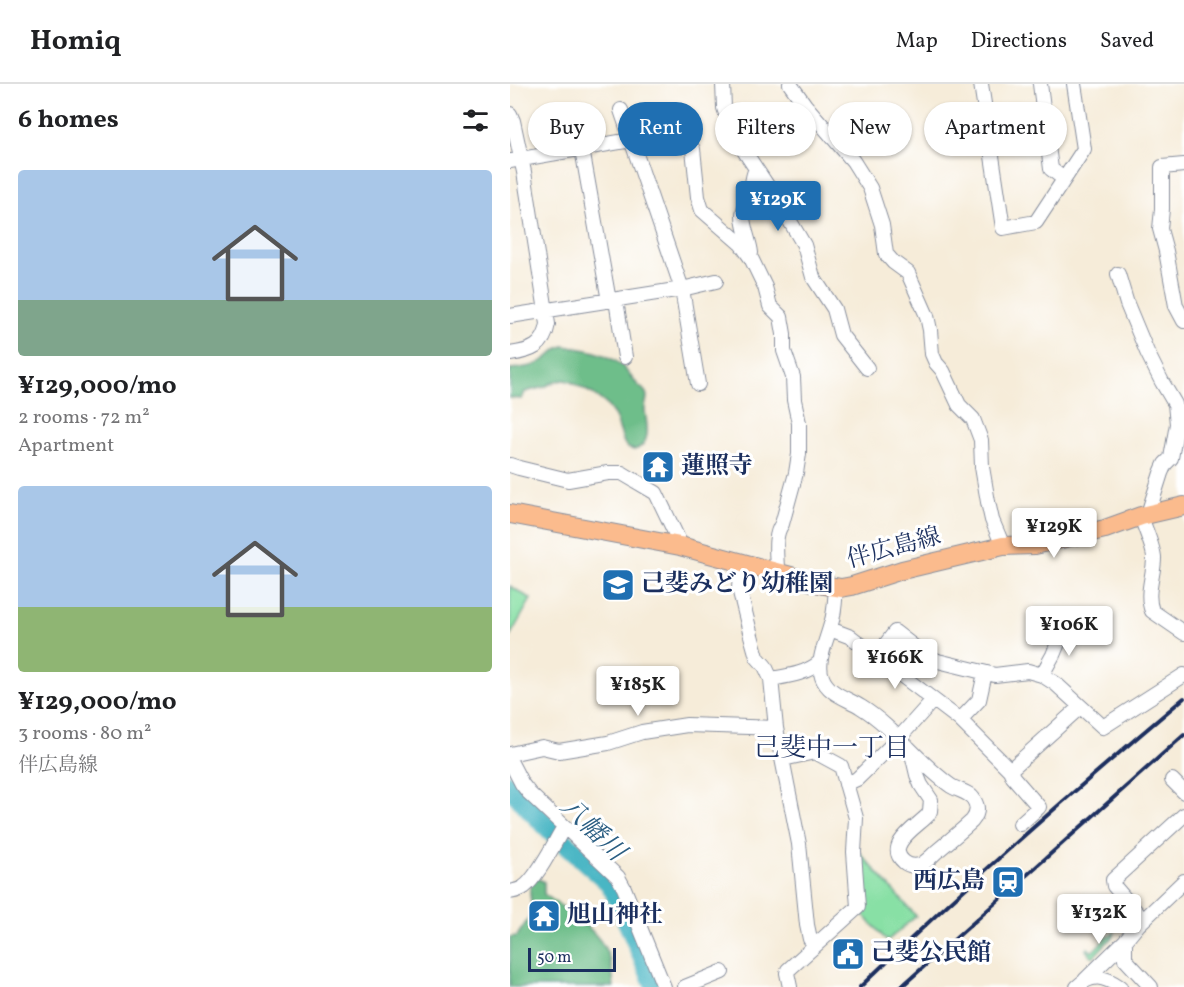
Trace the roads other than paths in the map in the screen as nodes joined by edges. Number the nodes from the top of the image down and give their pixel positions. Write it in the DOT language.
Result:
graph roads {
  1 [pos="723,84"];
  2 [pos="790,84"];
  3 [pos="981,84"];
  4 [pos="1040,84"];
  5 [pos="1074,84"];
  6 [pos="510,114"];
  7 [pos="540,156"];
  8 [pos="583,156"];
  9 [pos="636,156"];
  10 [pos="694,156"];
  11 [pos="516,160"];
  12 [pos="1184,165"];
  13 [pos="756,170"];
  14 [pos="1064,179"];
  15 [pos="751,258"];
  16 [pos="1118,274"];
  17 [pos="716,281"];
  18 [pos="1179,289"];
  19 [pos="682,290"];
  20 [pos="612,300"];
  21 [pos="546,310"];
  22 [pos="510,316"];
  23 [pos="1184,321"];
  24 [pos="510,354"];
  25 [pos="625,357"];
  26 [pos="867,368"];
  27 [pos="698,384"];
  28 [pos="1180,418"];
  29 [pos="510,465"];
  30 [pos="1184,506"];
  31 [pos="510,514"];
  32 [pos="1145,515"];
  33 [pos="680,546"];
  34 [pos="1003,546"];
  35 [pos="741,562"];
  36 [pos="777,571"];
  37 [pos="836,587"];
  38 [pos="1066,624"];
  39 [pos="830,629"];
  40 [pos="1184,633"];
  41 [pos="876,656"];
  42 [pos="820,662"];
  43 [pos="985,673"];
  44 [pos="1042,675"];
  45 [pos="1184,675"];
  46 [pos="771,680"];
  47 [pos="933,700"];
  48 [pos="1080,706"];
  49 [pos="960,720"];
  50 [pos="776,728"];
  51 [pos="903,742"];
  52 [pos="510,754"];
  53 [pos="783,759"];
  54 [pos="510,761"];
  55 [pos="1010,770"];
  56 [pos="1172,780"];
  57 [pos="846,784"];
  58 [pos="1184,792"];
  59 [pos="1184,815"];
  60 [pos="1020,824"];
  61 [pos="560,834"];
  62 [pos="1184,881"];
  63 [pos="510,892"];
  64 [pos="1138,925"];
  65 [pos="1125,941"];
  66 [pos="815,945"];
  67 [pos="722,972"];
  68 [pos="1081,984"];
  69 [pos="1118,986"];
  70 [pos="664,987"];
  71 [pos="685,987"];
  72 [pos="790,987"];
  73 [pos="1150,987"];
  1 -- 13 [label="street"];
  2 -- 34 [label="street"];
  3 -- 14 [label="street"];
  4 -- 14 [label="street"];
  5 -- 14 [label="street"];
  6 -- 11 [label="street"];
  7 -- 11 [label="street"];
  8 -- 20 [label="street"];
  9 -- 19 [label="street"];
  10 -- 15 [label="street"];
  11 -- 21 [label="street"];
  12 -- 18 [label="street"];
  13 -- 15 [label="street"];
  13 -- 26 [label="street"];
  15 -- 36 [label="street"];
  16 -- 28 [label="street"];
  17 -- 19 [label="street"];
  18 -- 23 [label="street"];
  19 -- 20 [label="street"];
  19 -- 27 [label="street"];
  20 -- 21 [label="street"];
  20 -- 25 [label="street"];
  21 -- 22 [label="street"];
  21 -- 24 [label="street"];
  28 -- 32 [label="street"];
  29 -- 33 [label="street"];
  30 -- 32 [label="main road, 伴広島線"];
  31 -- 33 [label="main road, 伴広島線"];
  32 -- 34 [label="main road, 伴広島線"];
  32 -- 40 [label="street"];
  33 -- 35 [label="main road, 伴広島線"];
  34 -- 37 [label="main road, 伴広島線"];
  35 -- 36 [label="main road, 伴広島線"];
  35 -- 46 [label="street"];
  36 -- 37 [label="main road, 伴広島線"];
  37 -- 39 [label="street"];
  38 -- 44 [label="street"];
  39 -- 41 [label="street"];
  39 -- 42 [label="street"];
  41 -- 43 [label="street"];
  41 -- 47 [label="street"];
  42 -- 46 [label="street"];
  42 -- 51 [label="street"];
  43 -- 44 [label="street"];
  43 -- 49 [label="street"];
  44 -- 48 [label="street"];
  45 -- 48 [label="street"];
  46 -- 50 [label="street"];
  47 -- 49 [label="street"];
  47 -- 51 [label="street"];
  48 -- 55 [label="street"];
  49 -- 55 [label="street"];
  50 -- 52 [label="street"];
  50 -- 53 [label="street"];
  51 -- 51 [label="street"];
  51 -- 57 [label="street"];
  53 -- 57 [label="street"];
  53 -- 66 [label="street"];
  54 -- 61 [label="street"];
  55 -- 60 [label="street"];
  56 -- 58 [label="street"];
  57 -- 66 [label="street"];
  59 -- 64 [label="street"];
  61 -- 63 [label="street"];
  61 -- 70 [label="street"];
  62 -- 64 [label="street"];
  64 -- 65 [label="street"];
  65 -- 68 [label="street"];
  65 -- 73 [label="street"];
  66 -- 72 [label="street"];
  67 -- 71 [label="street"];
  68 -- 69 [label="street"];
}
